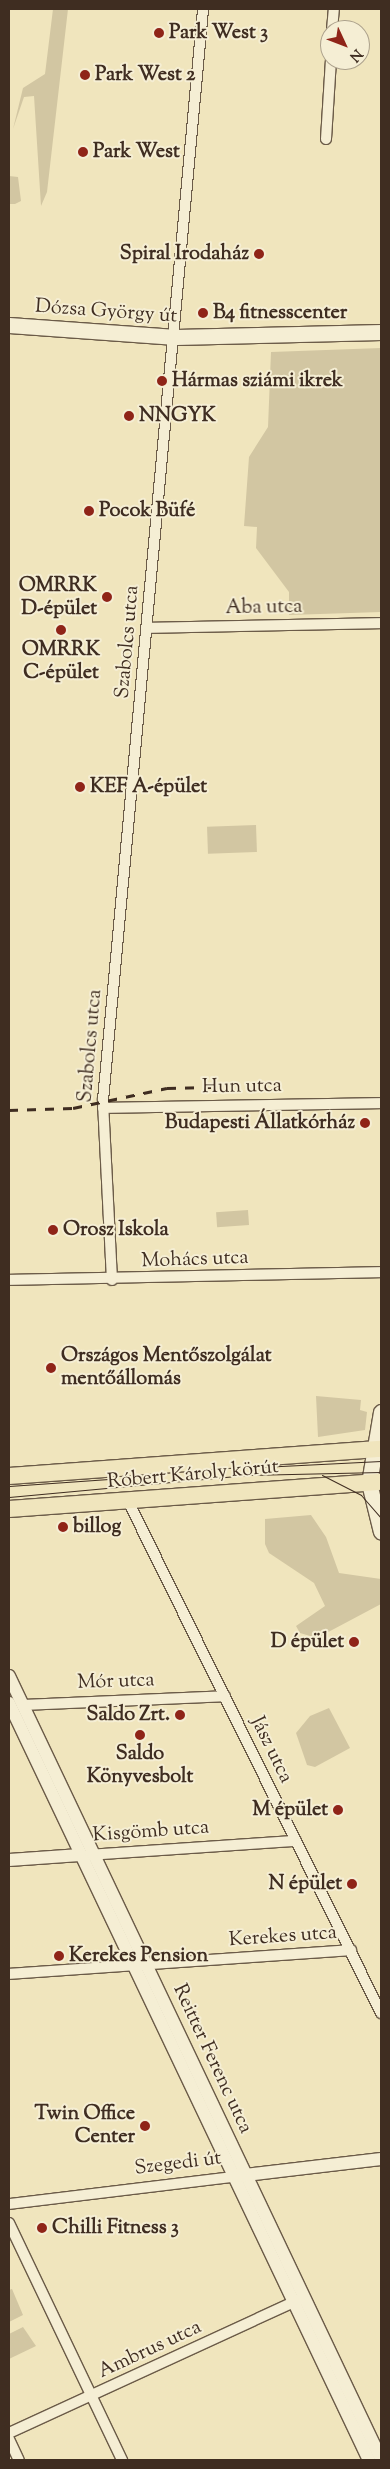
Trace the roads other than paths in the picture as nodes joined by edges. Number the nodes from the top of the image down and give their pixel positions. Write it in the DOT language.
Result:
graph roads {
  1 [pos="203,9"];
  2 [pos="329,70"];
  3 [pos="326,139"];
  4 [pos="9,325"];
  5 [pos="381,332"];
  6 [pos="176,338"];
  7 [pos="381,623"];
  8 [pos="146,628"];
  9 [pos="381,1103"];
  10 [pos="103,1108"];
  11 [pos="381,1272"];
  12 [pos="9,1280"];
  13 [pos="112,1280"];
  14 [pos="381,1412"];
  15 [pos="378,1450"];
  16 [pos="9,1476"];
  17 [pos="375,1483"];
  18 [pos="129,1503"];
  19 [pos="9,1509"];
  20 [pos="381,1532"];
  21 [pos="9,1676"];
  22 [pos="225,1696"];
  23 [pos="13,1705"];
  24 [pos="296,1841"];
  25 [pos="87,1855"];
  26 [pos="9,1860"];
  27 [pos="351,1950"];
  28 [pos="146,1963"];
  29 [pos="132,1964"];
  30 [pos="9,1974"];
  31 [pos="381,2013"];
  32 [pos="180,2051"];
  33 [pos="381,2159"];
  34 [pos="239,2176"];
  35 [pos="9,2204"];
  36 [pos="9,2223"];
  37 [pos="299,2300"];
  38 [pos="93,2395"];
  39 [pos="9,2433"];
  40 [pos="9,2439"];
  41 [pos="381,2458"];
  42 [pos="19,2460"];
  43 [pos="122,2460"];
  44 [pos="369,2460"];
  1 -- 6 [label="street, Szabolcs utca"];
  2 -- 3 [label="street"];
  4 -- 6 [label="main road, Dózsa György út"];
  5 -- 6 [label="main road, Dózsa György út"];
  6 -- 8 [label="street, Szabolcs utca"];
  7 -- 8 [label="street, Aba utca"];
  8 -- 10 [label="street, Szabolcs utca"];
  9 -- 10 [label="street, Hun utca"];
  10 -- 13 [label="street, Szabolcs utca"];
  11 -- 13 [label="street, Mohács utca"];
  12 -- 13 [label="street, Mohács utca"];
  14 -- 15 [label="main road"];
  15 -- 16 [label="main road, Róbert Károly körút"];
  15 -- 17 [label="main road"];
  17 -- 18 [label="main road, Róbert Károly körút"];
  17 -- 20 [label="main road"];
  18 -- 19 [label="main road, Róbert Károly körút"];
  18 -- 22 [label="street, Jász utca"];
  21 -- 23 [label="street, Reitter Ferenc utca"];
  22 -- 23 [label="street, Mór utca"];
  22 -- 24 [label="street, Jász utca"];
  23 -- 25 [label="street, Reitter Ferenc utca"];
  24 -- 25 [label="street, Kisgömb utca"];
  24 -- 27 [label="street, Jász utca"];
  25 -- 26 [label="street, Kisgömb utca"];
  25 -- 28 [label="street, Reitter Ferenc utca"];
  25 -- 29 [label="street, Reitter Ferenc utca"];
  27 -- 28 [label="street, Kerekes utca"];
  27 -- 31 [label="street, Jász utca"];
  28 -- 29 [label="street, Kerekes utca"];
  28 -- 32 [label="street, Reitter Ferenc utca"];
  29 -- 30 [label="street, Kerekes utca"];
  29 -- 32 [label="street, Reitter Ferenc utca"];
  32 -- 34 [label="street, Reitter Ferenc utca"];
  33 -- 34 [label="street, Szegedi út"];
  34 -- 35 [label="street, Szegedi út"];
  34 -- 37 [label="street, Reitter Ferenc utca"];
  36 -- 38 [label="street"];
  37 -- 38 [label="street, Ambrus utca"];
  37 -- 41 [label="street, Reitter Ferenc utca"];
  37 -- 44 [label="street, Reitter Ferenc utca"];
  38 -- 39 [label="street, Ambrus utca"];
  38 -- 43 [label="street"];
  40 -- 42 [label="street"];
}
